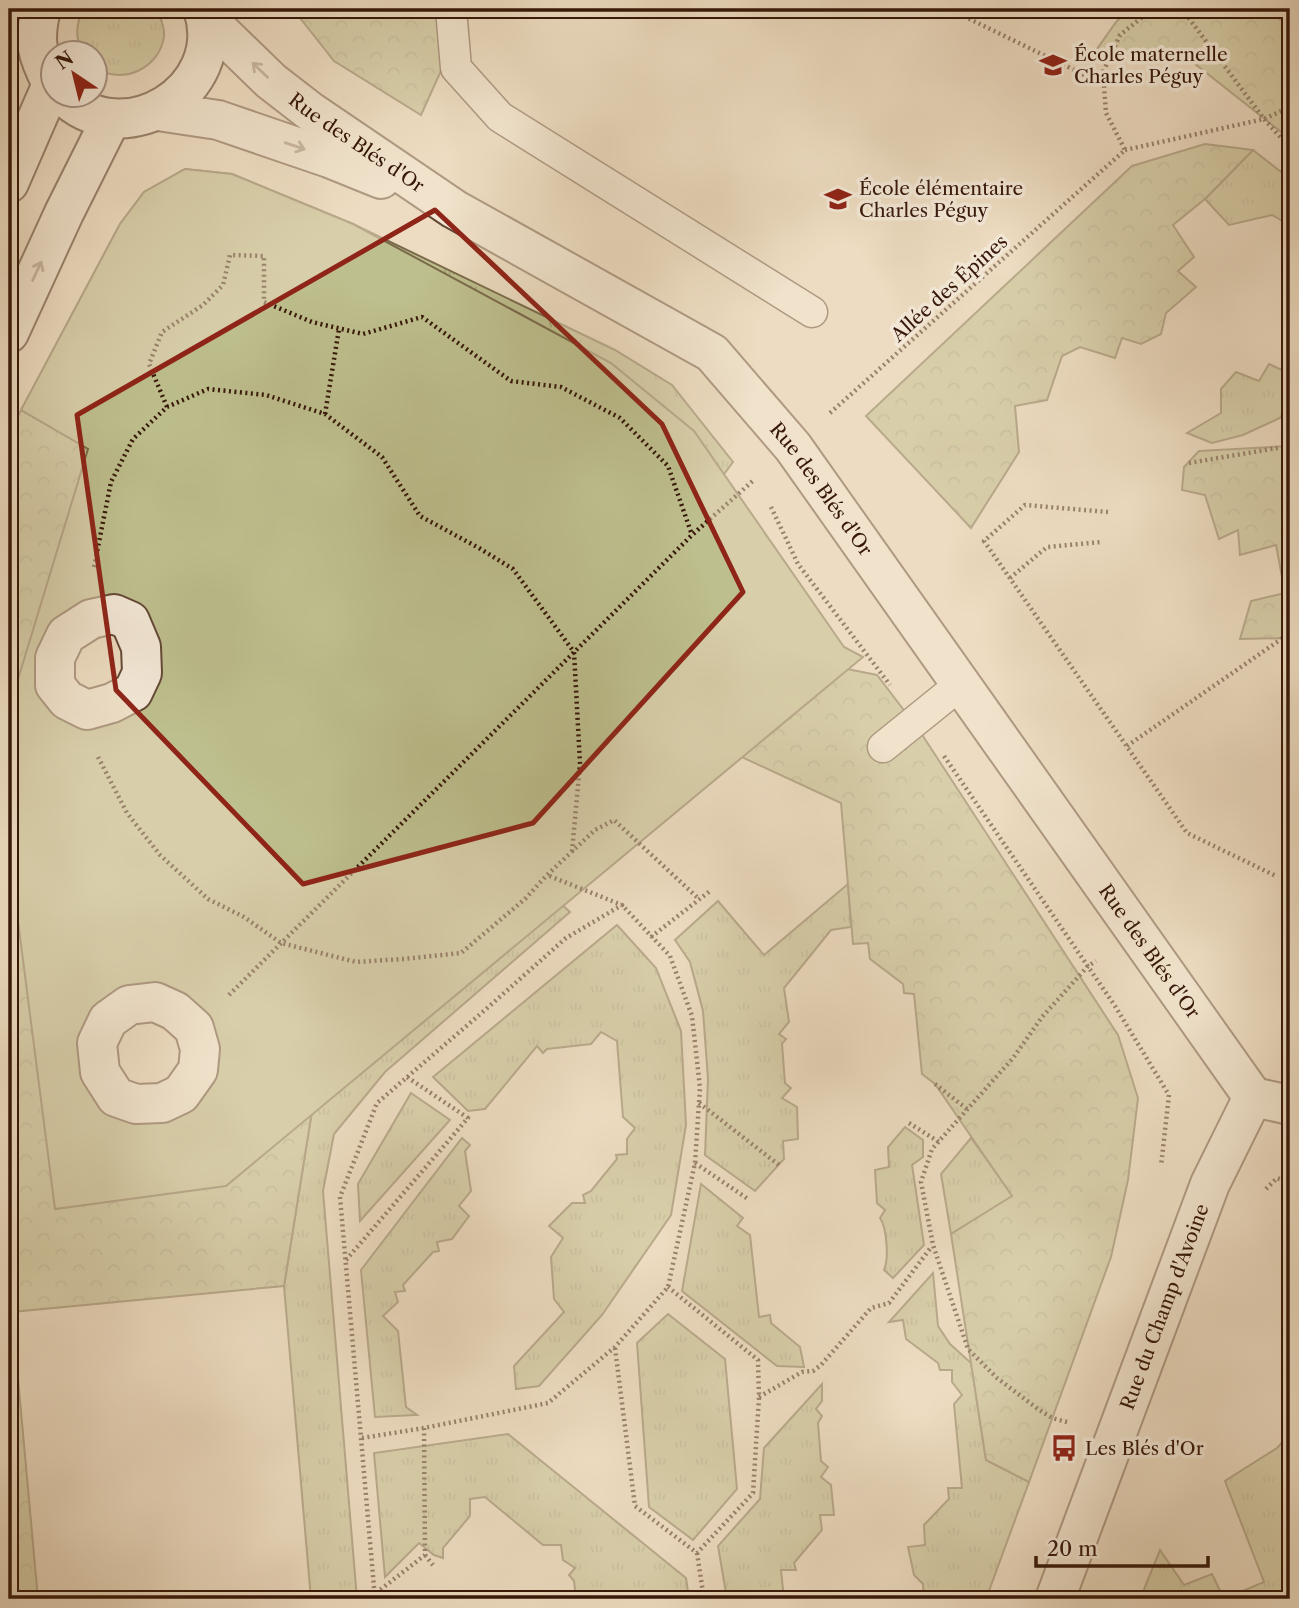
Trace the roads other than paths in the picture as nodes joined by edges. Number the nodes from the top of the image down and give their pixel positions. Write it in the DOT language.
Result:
graph roads {
  1 [pos="41,9"];
  2 [pos="452,9"];
  3 [pos="205,14"];
  4 [pos="38,48"];
  5 [pos="42,108"];
  6 [pos="80,108"];
  7 [pos="158,111"];
  8 [pos="111,119"];
  9 [pos="9,183"];
  10 [pos="454,209"];
  11 [pos="812,312"];
  12 [pos="9,333"];
  13 [pos="961,684"];
  14 [pos="883,747"];
  15 [pos="1253,1097"];
  16 [pos="1290,1105"];
  17 [pos="1055,1599"];
  1 -- 4 [label="street"];
  2 -- 11 [label="lane"];
  3 -- 7 [label="street"];
  10 -- 3 [label="street, Rue des Blés d'Or, one-way"];
  5 -- 9 [label="street"];
  6 -- 8 [label="street"];
  7 -- 8 [label="street"];
  7 -- 10 [label="street, one-way"];
  12 -- 8 [label="street, one-way"];
  10 -- 13 [label="street, Rue des Blés d'Or"];
  13 -- 14 [label="lane"];
  13 -- 15 [label="street, Rue des Blés d'Or"];
  15 -- 16 [label="street"];
  15 -- 17 [label="street, Rue du Champ d'Avoine"];
}
